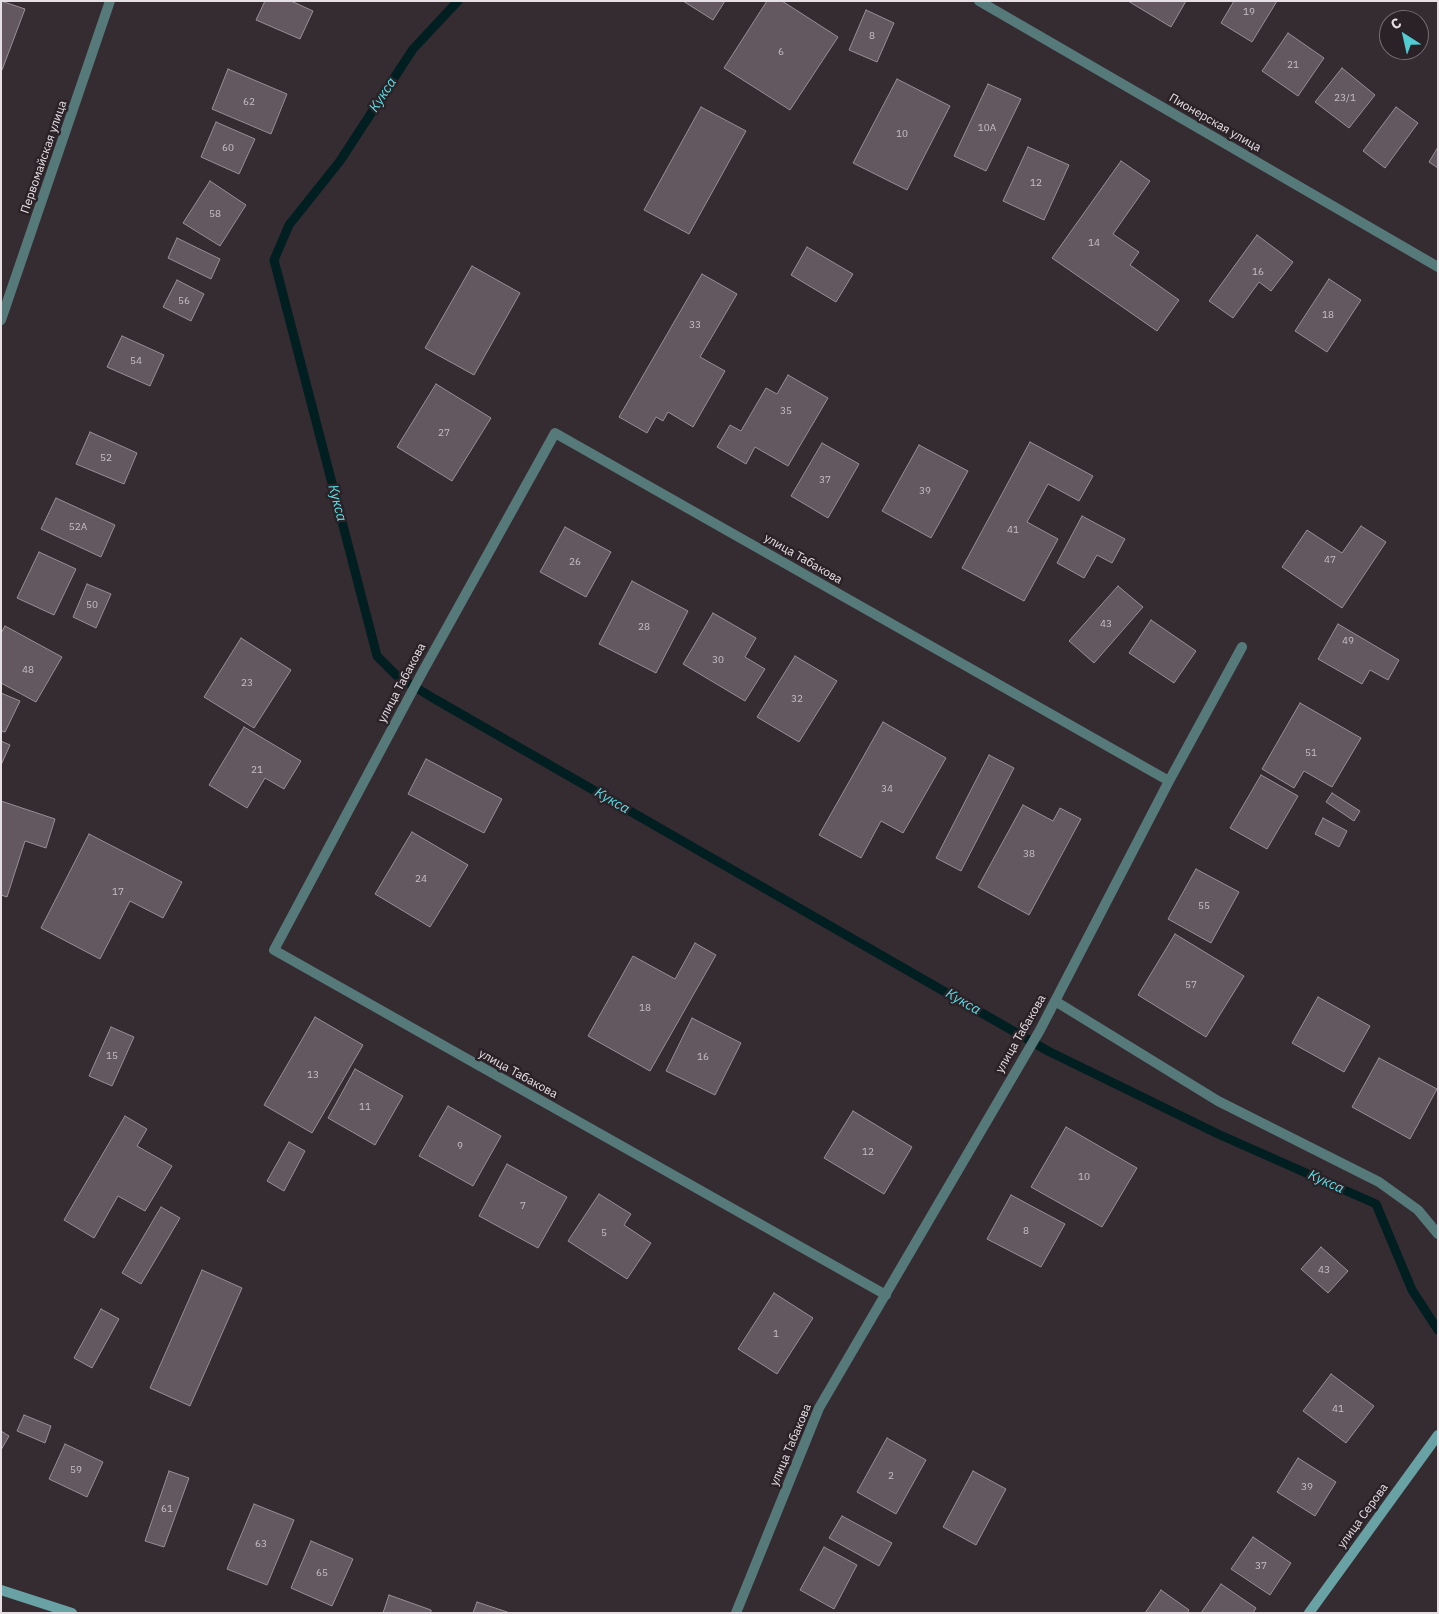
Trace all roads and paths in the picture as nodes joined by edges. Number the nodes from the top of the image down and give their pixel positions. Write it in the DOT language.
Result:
graph roads {
  1 [pos="110,1"];
  2 [pos="979,1"];
  3 [pos="1438,267"];
  4 [pos="1,320"];
  5 [pos="1242,647"];
  6 [pos="1170,781"];
  7 [pos="1055,1001"];
  8 [pos="1438,1234"];
  9 [pos="886,1295"];
  10 [pos="1438,1434"];
  11 [pos="1,1590"];
  12 [pos="72,1613"];
  13 [pos="736,1613"];
  14 [pos="1309,1613"];
  1 -- 4 [label="street, Первомайская улица"];
  2 -- 3 [label="street, Пионерская улица"];
  5 -- 6 [label="street, улица Табакова"];
  6 -- 7 [label="street, улица Табакова"];
  6 -- 9 [label="street, улица Табакова"];
  7 -- 8 [label="street"];
  7 -- 9 [label="street, улица Табакова"];
  9 -- 13 [label="street, улица Табакова"];
  10 -- 14 [label="street, улица Серова"];
  11 -- 12 [label="street"];
}
